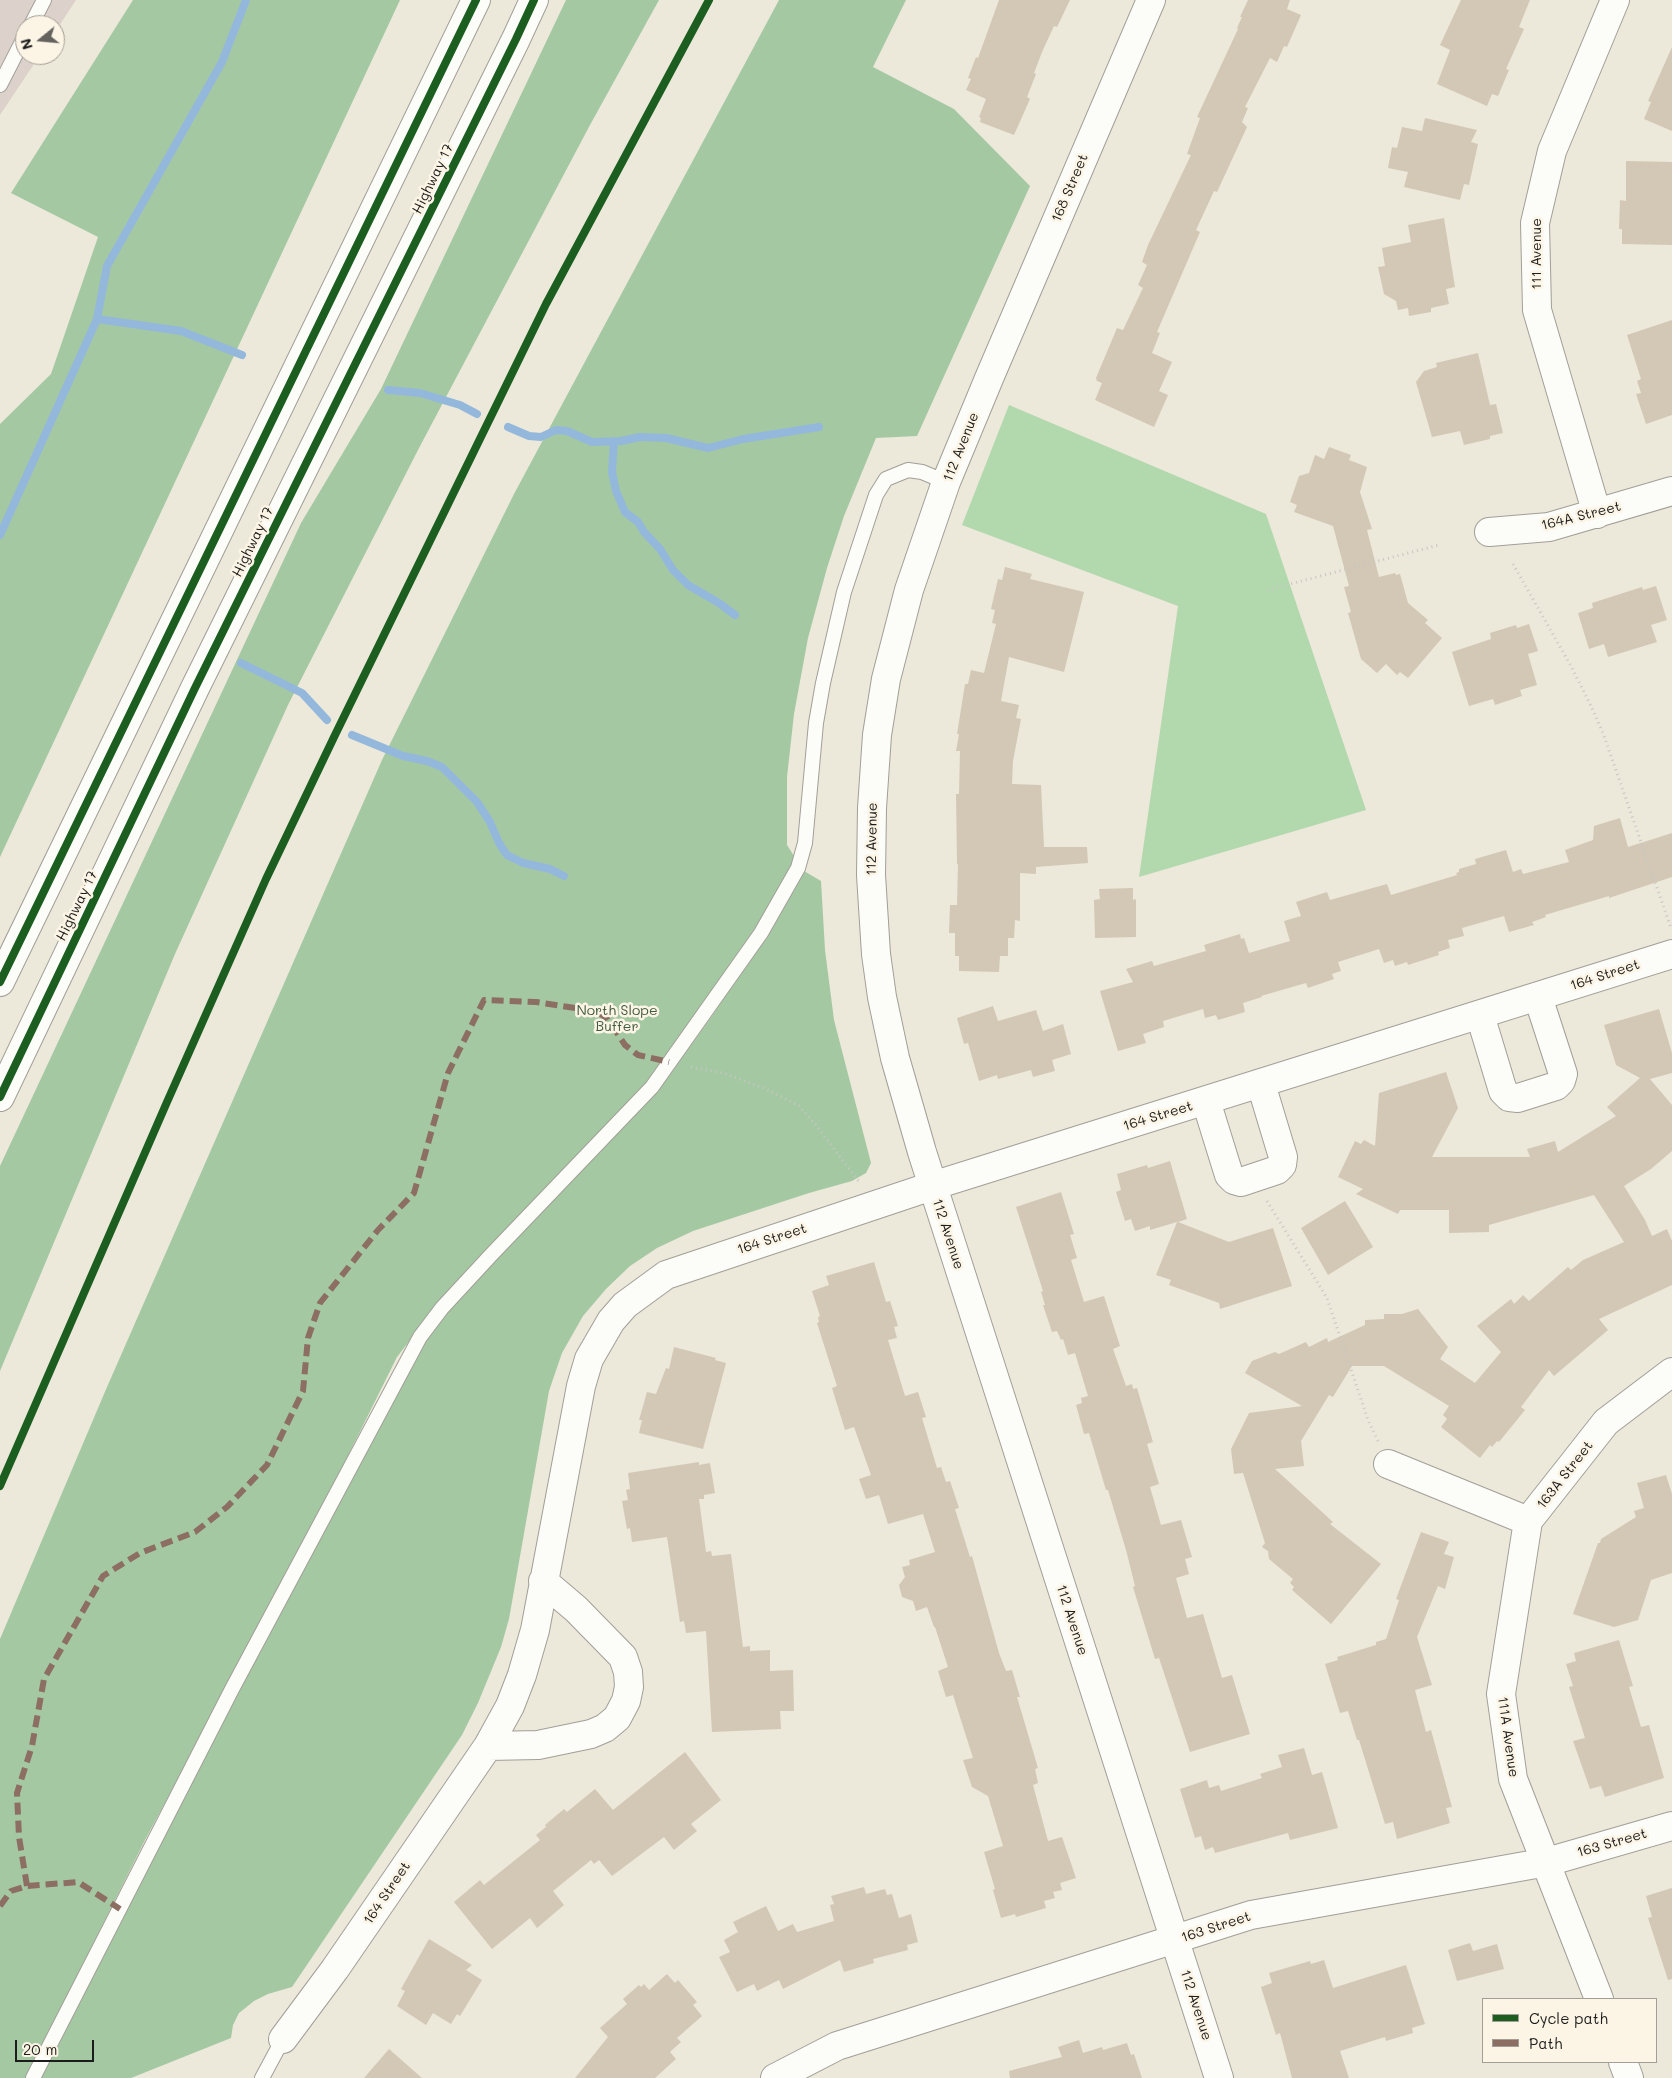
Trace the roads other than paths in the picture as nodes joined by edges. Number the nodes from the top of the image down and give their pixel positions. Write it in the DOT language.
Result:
graph roads {
  1 [pos="44,0"];
  2 [pos="476,0"];
  3 [pos="534,0"];
  4 [pos="1151,0"];
  5 [pos="1615,0"];
  6 [pos="36,15"];
  7 [pos="15,56"];
  8 [pos="0,85"];
  9 [pos="990,376"];
  10 [pos="946,482"];
  11 [pos="1672,491"];
  12 [pos="1597,514"];
  13 [pos="1489,532"];
  14 [pos="1672,954"];
  15 [pos="0,982"];
  16 [pos="1538,997"];
  17 [pos="1480,1015"];
  18 [pos="1261,1084"];
  19 [pos="0,1096"];
  20 [pos="1206,1101"];
  21 [pos="932,1186"];
  22 [pos="1672,1372"];
  23 [pos="1388,1464"];
  24 [pos="1528,1521"];
  25 [pos="543,1581"];
  26 [pos="488,1746"];
  27 [pos="1672,1826"];
  28 [pos="1547,1862"];
  29 [pos="1175,1940"];
  30 [pos="1599,1998"];
  31 [pos="283,2039"];
  32 [pos="1623,2063"];
  33 [pos="33,2078"];
  34 [pos="262,2078"];
  35 [pos="775,2078"];
  36 [pos="1219,2078"];
  37 [pos="1629,2078"];
  1 -- 6 [label="lane"];
  2 -- 15 [label="main road"];
  3 -- 19 [label="main road, Highway 17"];
  4 -- 9 [label="main road, 168 Street"];
  5 -- 12 [label="main road, 111 Avenue"];
  7 -- 8 [label="lane"];
  9 -- 10 [label="main road, 112 Avenue"];
  10 -- 21 [label="main road, 112 Avenue"];
  10 -- 33 [label="lane"];
  11 -- 12 [label="main road, 164A Street"];
  12 -- 13 [label="main road, 164A Street"];
  14 -- 16 [label="main road, 164 Street"];
  16 -- 17 [label="main road, 164 Street"];
  16 -- 17 [label="main road"];
  17 -- 18 [label="main road, 164 Street"];
  18 -- 20 [label="main road, 164 Street"];
  18 -- 20 [label="main road, 164 Street"];
  20 -- 21 [label="main road, 164 Street"];
  21 -- 25 [label="main road, 164 Street"];
  21 -- 29 [label="main road, 112 Avenue"];
  22 -- 24 [label="main road, 163A Street"];
  23 -- 24 [label="main road, 163A Street"];
  24 -- 28 [label="main road, 111A Avenue"];
  25 -- 26 [label="main road, 164 Street"];
  25 -- 26 [label="main road"];
  26 -- 31 [label="main road, 164 Street"];
  27 -- 28 [label="main road, 163 Street"];
  28 -- 29 [label="main road, 163 Street"];
  28 -- 30 [label="main road, 111A Avenue"];
  29 -- 35 [label="main road, 163 Street"];
  29 -- 36 [label="main road, 112 Avenue"];
  31 -- 34 [label="lane"];
  32 -- 37 [label="main road"];
}
